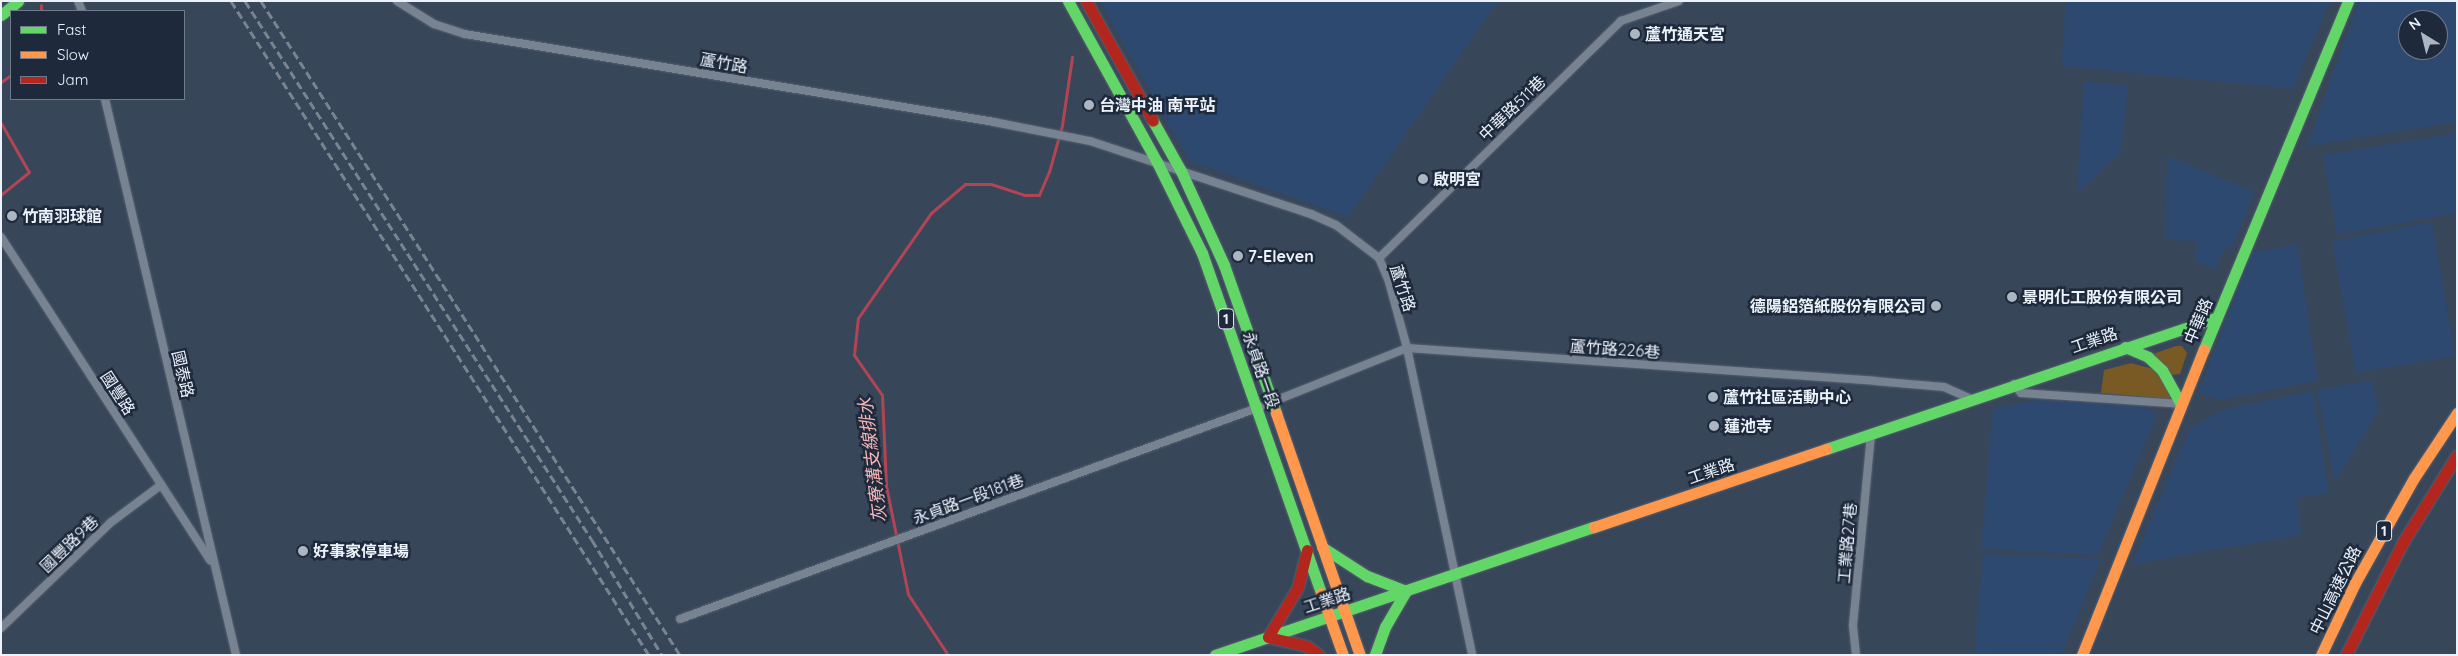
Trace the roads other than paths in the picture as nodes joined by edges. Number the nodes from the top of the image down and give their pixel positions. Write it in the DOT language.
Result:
graph roads {
  1 [pos="18,1"];
  2 [pos="397,1"];
  3 [pos="1068,1"];
  4 [pos="1086,1"];
  5 [pos="1679,1"];
  6 [pos="2348,1"];
  7 [pos="1,15"];
  8 [pos="105,100"];
  9 [pos="1157,162"];
  10 [pos="1181,171"];
  11 [pos="1,238"];
  12 [pos="1379,258"];
  13 [pos="2216,318"];
  14 [pos="2125,347"];
  15 [pos="1407,348"];
  16 [pos="2014,384"];
  17 [pos="1971,399"];
  18 [pos="2181,404"];
  19 [pos="1264,405"];
  20 [pos="2457,413"];
  21 [pos="1871,434"];
  22 [pos="2457,455"];
  23 [pos="161,484"];
  24 [pos="1322,547"];
  25 [pos="1307,550"];
  26 [pos="213,564"];
  27 [pos="1454,576"];
  28 [pos="1406,591"];
  29 [pos="1344,611"];
  30 [pos="1329,616"];
  31 [pos="680,619"];
  32 [pos="1,628"];
  33 [pos="1268,636"];
  34 [pos="236,655"];
  35 [pos="1216,655"];
  36 [pos="1319,655"];
  37 [pos="1343,655"];
  38 [pos="1360,655"];
  39 [pos="1375,655"];
  40 [pos="1472,655"];
  41 [pos="1856,655"];
  42 [pos="2082,655"];
  43 [pos="2322,655"];
  44 [pos="2346,655"];
  1 -- 7 [label="main road"];
  2 -- 9 [label="street, 蘆竹路"];
  3 -- 9 [label="main road, 永貞路一段 / 1"];
  4 -- 10 [label="main road, 永貞路一段 / 1"];
  5 -- 12 [label="street, 中華路511巷"];
  6 -- 13 [label="main road, 中華路"];
  8 -- 26 [label="street, 國泰路"];
  9 -- 10 [label="street, 蘆竹路"];
  9 -- 19 [label="main road, 永貞路一段 / 1"];
  10 -- 12 [label="street, 蘆竹路"];
  10 -- 19 [label="main road, 永貞路一段 / 1"];
  11 -- 23 [label="street, 國豐路"];
  12 -- 15 [label="street, 蘆竹路"];
  13 -- 14 [label="main road, 工業路"];
  13 -- 18 [label="main road, 中華路"];
  14 -- 16 [label="main road, 工業路"];
  14 -- 18 [label="main road"];
  15 -- 17 [label="street, 蘆竹路226巷"];
  15 -- 19 [label="street, 蘆竹路226巷"];
  15 -- 27 [label="street, 蘆竹路"];
  16 -- 17 [label="main road, 工業路"];
  16 -- 18 [label="street"];
  17 -- 21 [label="main road, 工業路"];
  18 -- 42 [label="main road, 中華路"];
  19 -- 24 [label="main road, 永貞路一段 / 1"];
  19 -- 25 [label="main road, 永貞路一段 / 1"];
  19 -- 31 [label="street, 永貞路一段181巷"];
  20 -- 43 [label="main road, 中山高速公路 / 1"];
  21 -- 27 [label="main road, 工業路"];
  21 -- 41 [label="street, 工業路27巷"];
  22 -- 44 [label="main road, 1"];
  23 -- 26 [label="street, 國豐路"];
  23 -- 32 [label="street, 國豐路9巷"];
  24 -- 28 [label="main road"];
  24 -- 29 [label="main road, 永貞路一段 / 1"];
  25 -- 30 [label="main road, 永貞路一段 / 1"];
  25 -- 33 [label="main road"];
  26 -- 34 [label="street, 國泰路"];
  27 -- 28 [label="main road, 工業路"];
  27 -- 40 [label="street, 蘆竹路"];
  28 -- 29 [label="main road, 工業路"];
  28 -- 39 [label="main road"];
  29 -- 30 [label="main road, 工業路"];
  29 -- 38 [label="main road, 永貞路一段 / 1"];
  30 -- 33 [label="main road, 工業路"];
  30 -- 37 [label="main road, 永貞路一段 / 1"];
  33 -- 35 [label="main road, 工業路"];
  33 -- 36 [label="main road"];
}
